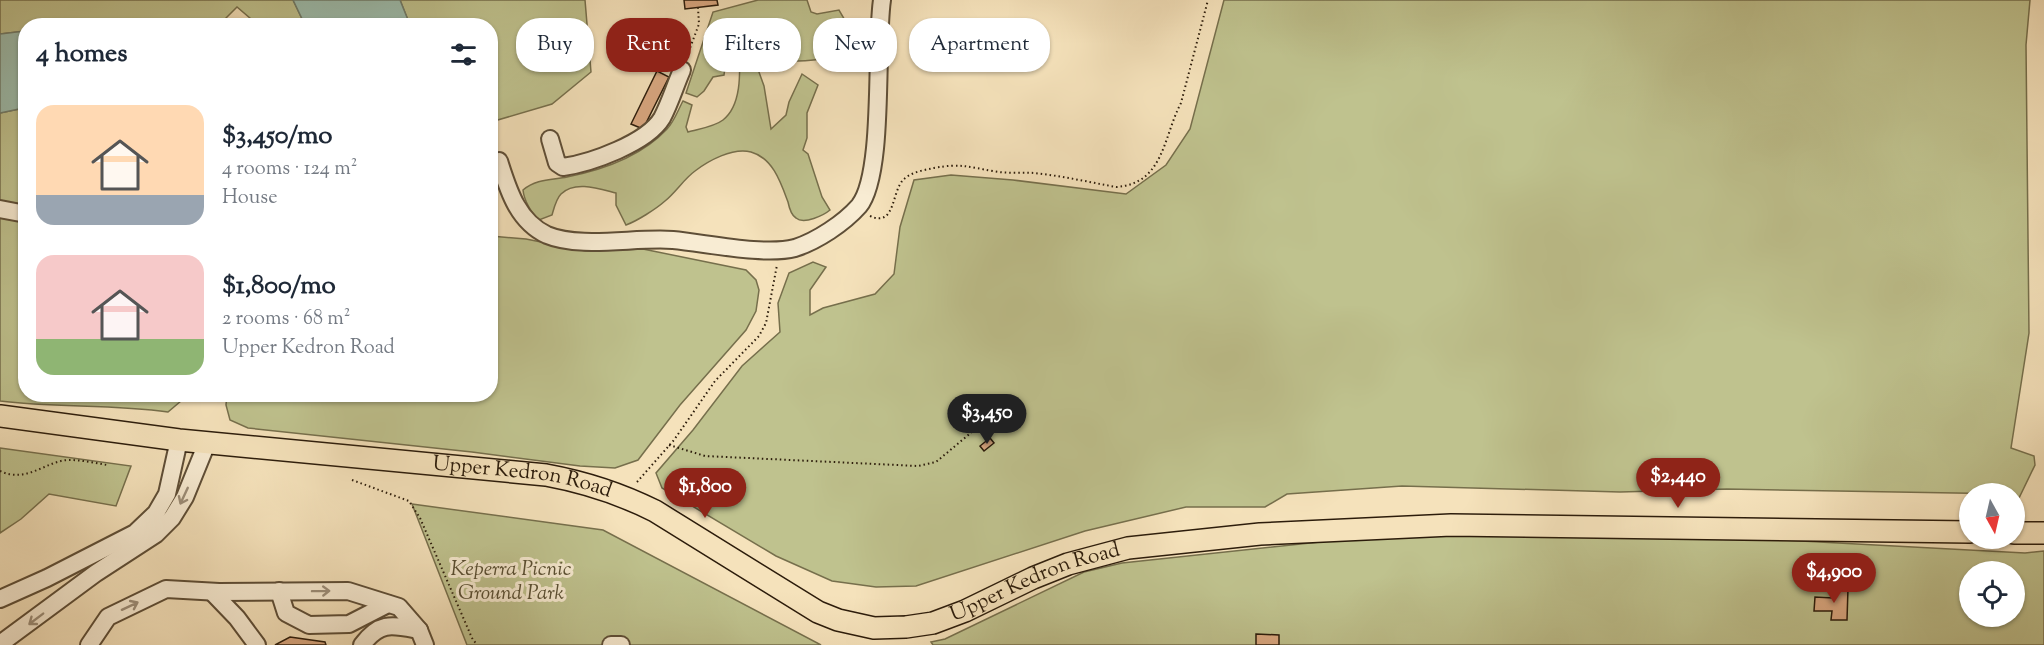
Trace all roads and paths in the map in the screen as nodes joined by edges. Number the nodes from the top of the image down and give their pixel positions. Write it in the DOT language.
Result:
graph roads {
  1 [pos="882,0"];
  2 [pos="1208,0"];
  3 [pos="698,8"];
  4 [pos="691,46"];
  5 [pos="681,72"];
  6 [pos="550,139"];
  7 [pos="499,161"];
  8 [pos="859,205"];
  9 [pos="0,209"];
  10 [pos="18,212"];
  11 [pos="780,250"];
  12 [pos="0,416"];
  13 [pos="985,421"];
  14 [pos="179,440"];
  15 [pos="207,443"];
  16 [pos="669,445"];
  17 [pos="107,465"];
  18 [pos="0,471"];
  19 [pos="352,480"];
  20 [pos="627,497"];
  21 [pos="1959,532"];
  22 [pos="2025,533"];
  23 [pos="2044,533"];
  24 [pos="279,591"];
  25 [pos="212,592"];
  26 [pos="0,599"];
  27 [pos="388,604"];
  28 [pos="422,638"];
  29 [pos="0,644"];
  30 [pos="89,645"];
  31 [pos="257,645"];
  32 [pos="362,645"];
  33 [pos="477,645"];
  34 [pos="611,645"];
  35 [pos="621,645"];
  1 -- 8 [label="lane"];
  2 -- 8 [label="path"];
  3 -- 4 [label="path"];
  5 -- 6 [label="lane"];
  7 -- 11 [label="lane"];
  8 -- 11 [label="lane"];
  9 -- 10 [label="lane"];
  11 -- 16 [label="path"];
  12 -- 14 [label="main road, Upper Kedron Road"];
  13 -- 16 [label="path"];
  14 -- 15 [label="main road, Upper Kedron Road"];
  14 -- 26 [label="lane"];
  15 -- 20 [label="main road, Upper Kedron Road"];
  15 -- 29 [label="lane, one-way"];
  16 -- 20 [label="path"];
  17 -- 18 [label="path"];
  19 -- 33 [label="path"];
  20 -- 21 [label="main road, Upper Kedron Road"];
  22 -- 23 [label="main road"];
  24 -- 25 [label="lane"];
  24 -- 27 [label="lane, one-way"];
  24 -- 27 [label="lane"];
  30 -- 25 [label="lane, one-way"];
  25 -- 31 [label="lane"];
  27 -- 28 [label="lane"];
  28 -- 32 [label="lane"];
  34 -- 35 [label="lane"];
}
